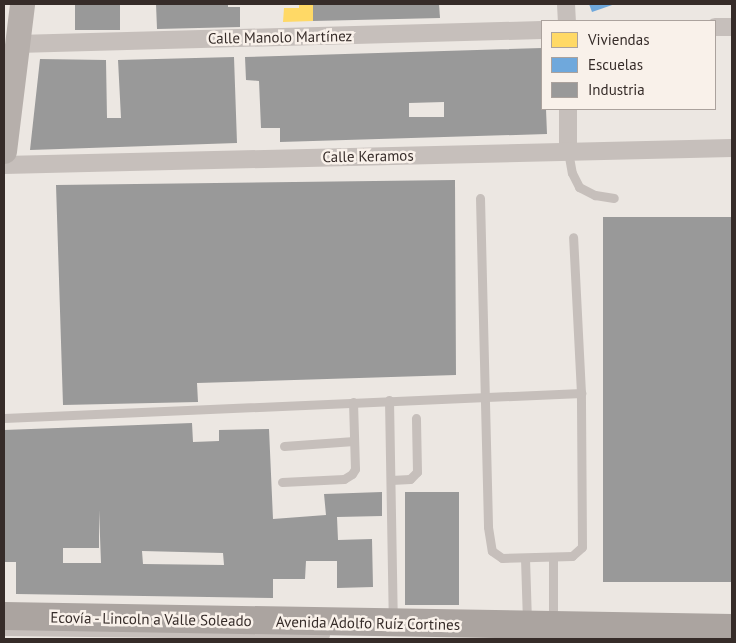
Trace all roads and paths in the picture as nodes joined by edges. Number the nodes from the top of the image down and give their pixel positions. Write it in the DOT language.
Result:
graph roads {
  1 [pos="22,4"];
  2 [pos="566,4"];
  3 [pos="567,20"];
  4 [pos="732,26"];
  5 [pos="716,27"];
  6 [pos="541,30"];
  7 [pos="17,44"];
  8 [pos="568,110"];
  9 [pos="4,138"];
  10 [pos="732,148"];
  11 [pos="568,151"];
  12 [pos="4,165"];
  13 [pos="480,198"];
  14 [pos="614,198"];
  15 [pos="573,237"];
  16 [pos="581,393"];
  17 [pos="484,396"];
  18 [pos="390,400"];
  19 [pos="353,402"];
  20 [pos="4,418"];
  21 [pos="416,418"];
  22 [pos="354,441"];
  23 [pos="284,446"];
  24 [pos="391,480"];
  25 [pos="282,482"];
  26 [pos="525,558"];
  27 [pos="553,558"];
  28 [pos="4,616"];
  29 [pos="393,623"];
  30 [pos="540,626"];
  31 [pos="732,628"];
  32 [pos="4,631"];
  33 [pos="338,635"];
  1 -- 7 [label="main road"];
  2 -- 3 [label="street"];
  4 -- 5 [label="street"];
  6 -- 7 [label="street, Calle Manolo Martínez"];
  7 -- 9 [label="main road"];
  8 -- 11 [label="street"];
  10 -- 11 [label="street, Calle Keramos"];
  11 -- 12 [label="street, Calle Keramos"];
  11 -- 14 [label="lane"];
  13 -- 17 [label="lane"];
  15 -- 16 [label="lane"];
  16 -- 17 [label="lane"];
  16 -- 27 [label="lane"];
  17 -- 18 [label="lane"];
  17 -- 26 [label="lane"];
  18 -- 19 [label="lane"];
  18 -- 24 [label="lane"];
  19 -- 20 [label="lane"];
  19 -- 22 [label="lane"];
  21 -- 24 [label="lane"];
  22 -- 23 [label="lane"];
  22 -- 25 [label="lane"];
  24 -- 29 [label="lane"];
  26 -- 27 [label="lane"];
  26 -- 30 [label="lane"];
  27 -- 30 [label="lane"];
  28 -- 29 [label="main road, Avenida Adolfo Ruíz Cortines"];
  29 -- 30 [label="main road, Avenida Adolfo Ruíz Cortines"];
  30 -- 31 [label="main road, Avenida Adolfo Ruíz Cortines"];
  32 -- 33 [label="lane, Ecovía - Lincoln a Valle Soleado"];
}
